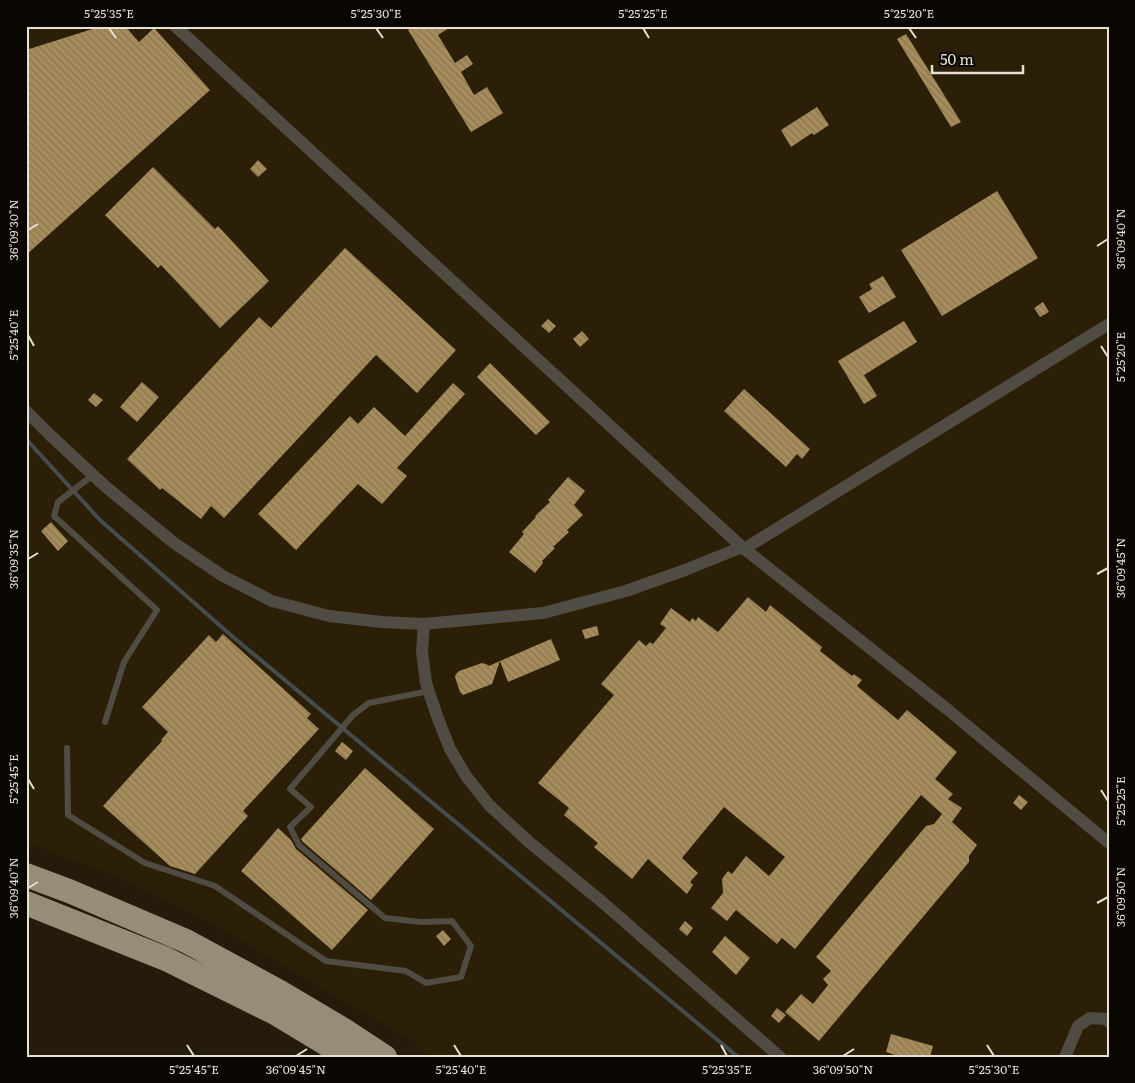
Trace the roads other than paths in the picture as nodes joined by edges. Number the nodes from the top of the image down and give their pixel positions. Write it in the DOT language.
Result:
graph roads {
  1 [pos="175,26"];
  2 [pos="1109,324"];
  3 [pos="26,411"];
  4 [pos="93,475"];
  5 [pos="743,548"];
  6 [pos="424,624"];
  7 [pos="429,691"];
  8 [pos="105,722"];
  9 [pos="67,748"];
  10 [pos="1109,844"];
  11 [pos="26,875"];
  12 [pos="26,903"];
  13 [pos="1109,1022"];
  14 [pos="348,1057"];
  15 [pos="385,1057"];
  16 [pos="780,1057"];
  17 [pos="1065,1057"];
  1 -- 5 [label="street"];
  2 -- 5 [label="street"];
  3 -- 4 [label="street"];
  4 -- 6 [label="street"];
  4 -- 8 [label="lane"];
  5 -- 6 [label="street"];
  5 -- 10 [label="street"];
  6 -- 7 [label="street"];
  7 -- 9 [label="lane"];
  7 -- 16 [label="street"];
  11 -- 15 [label="highway"];
  12 -- 14 [label="highway"];
  13 -- 17 [label="street"];
}
